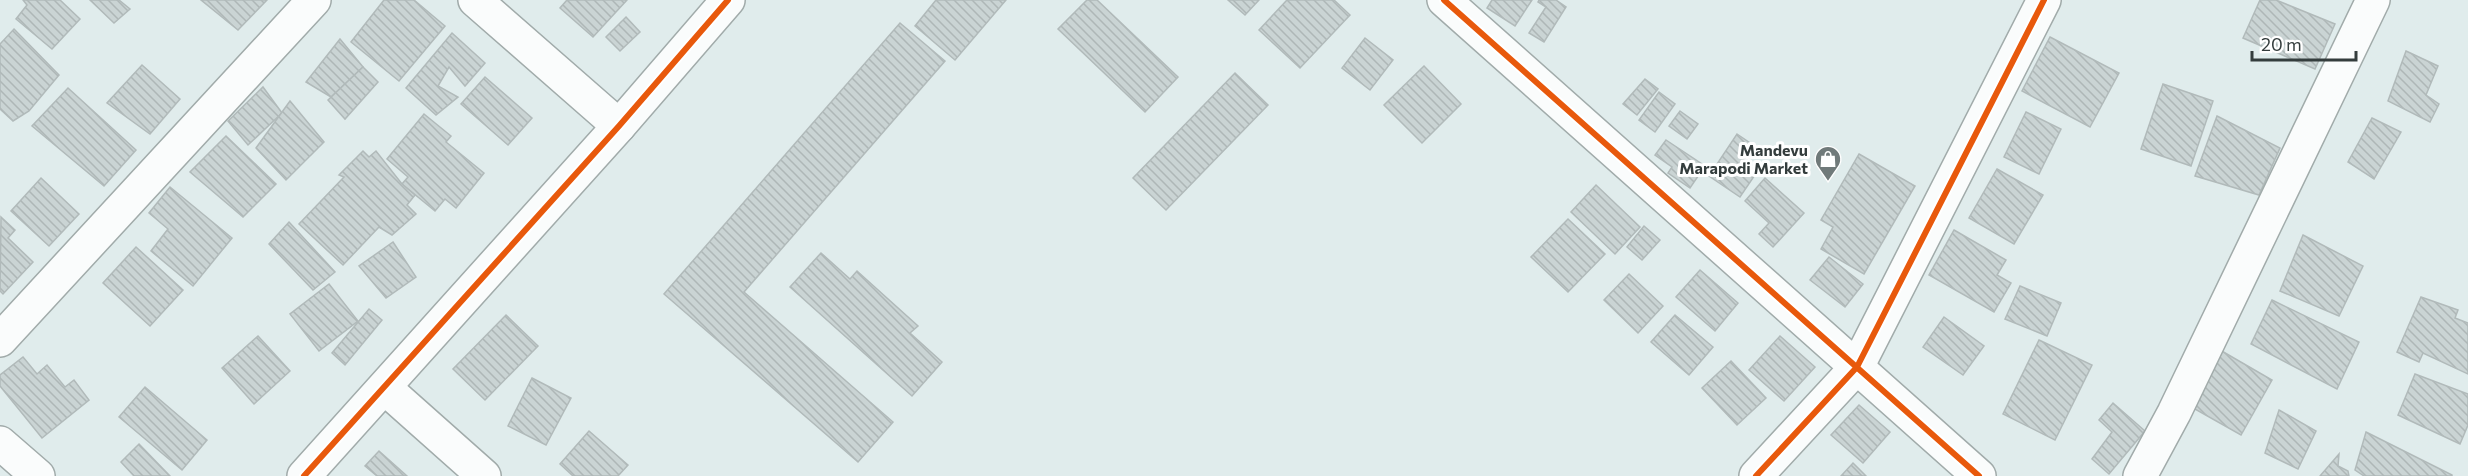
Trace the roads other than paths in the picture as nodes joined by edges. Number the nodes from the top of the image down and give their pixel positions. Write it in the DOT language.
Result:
graph roads {
  1 [pos="314,0"];
  2 [pos="475,0"];
  3 [pos="728,0"];
  4 [pos="1444,0"];
  5 [pos="2044,0"];
  6 [pos="2373,0"];
  7 [pos="619,126"];
  8 [pos="0,340"];
  9 [pos="1857,367"];
  10 [pos="385,388"];
  11 [pos="0,443"];
  12 [pos="38,476"];
  13 [pos="304,476"];
  14 [pos="484,476"];
  15 [pos="1756,476"];
  16 [pos="1979,476"];
  17 [pos="2140,476"];
  1 -- 8 [label="street"];
  2 -- 7 [label="street"];
  3 -- 7 [label="street"];
  4 -- 9 [label="street"];
  5 -- 9 [label="street"];
  6 -- 17 [label="street"];
  7 -- 10 [label="street"];
  9 -- 15 [label="street"];
  9 -- 16 [label="street"];
  10 -- 13 [label="street"];
  10 -- 14 [label="street"];
  11 -- 12 [label="street"];
}
